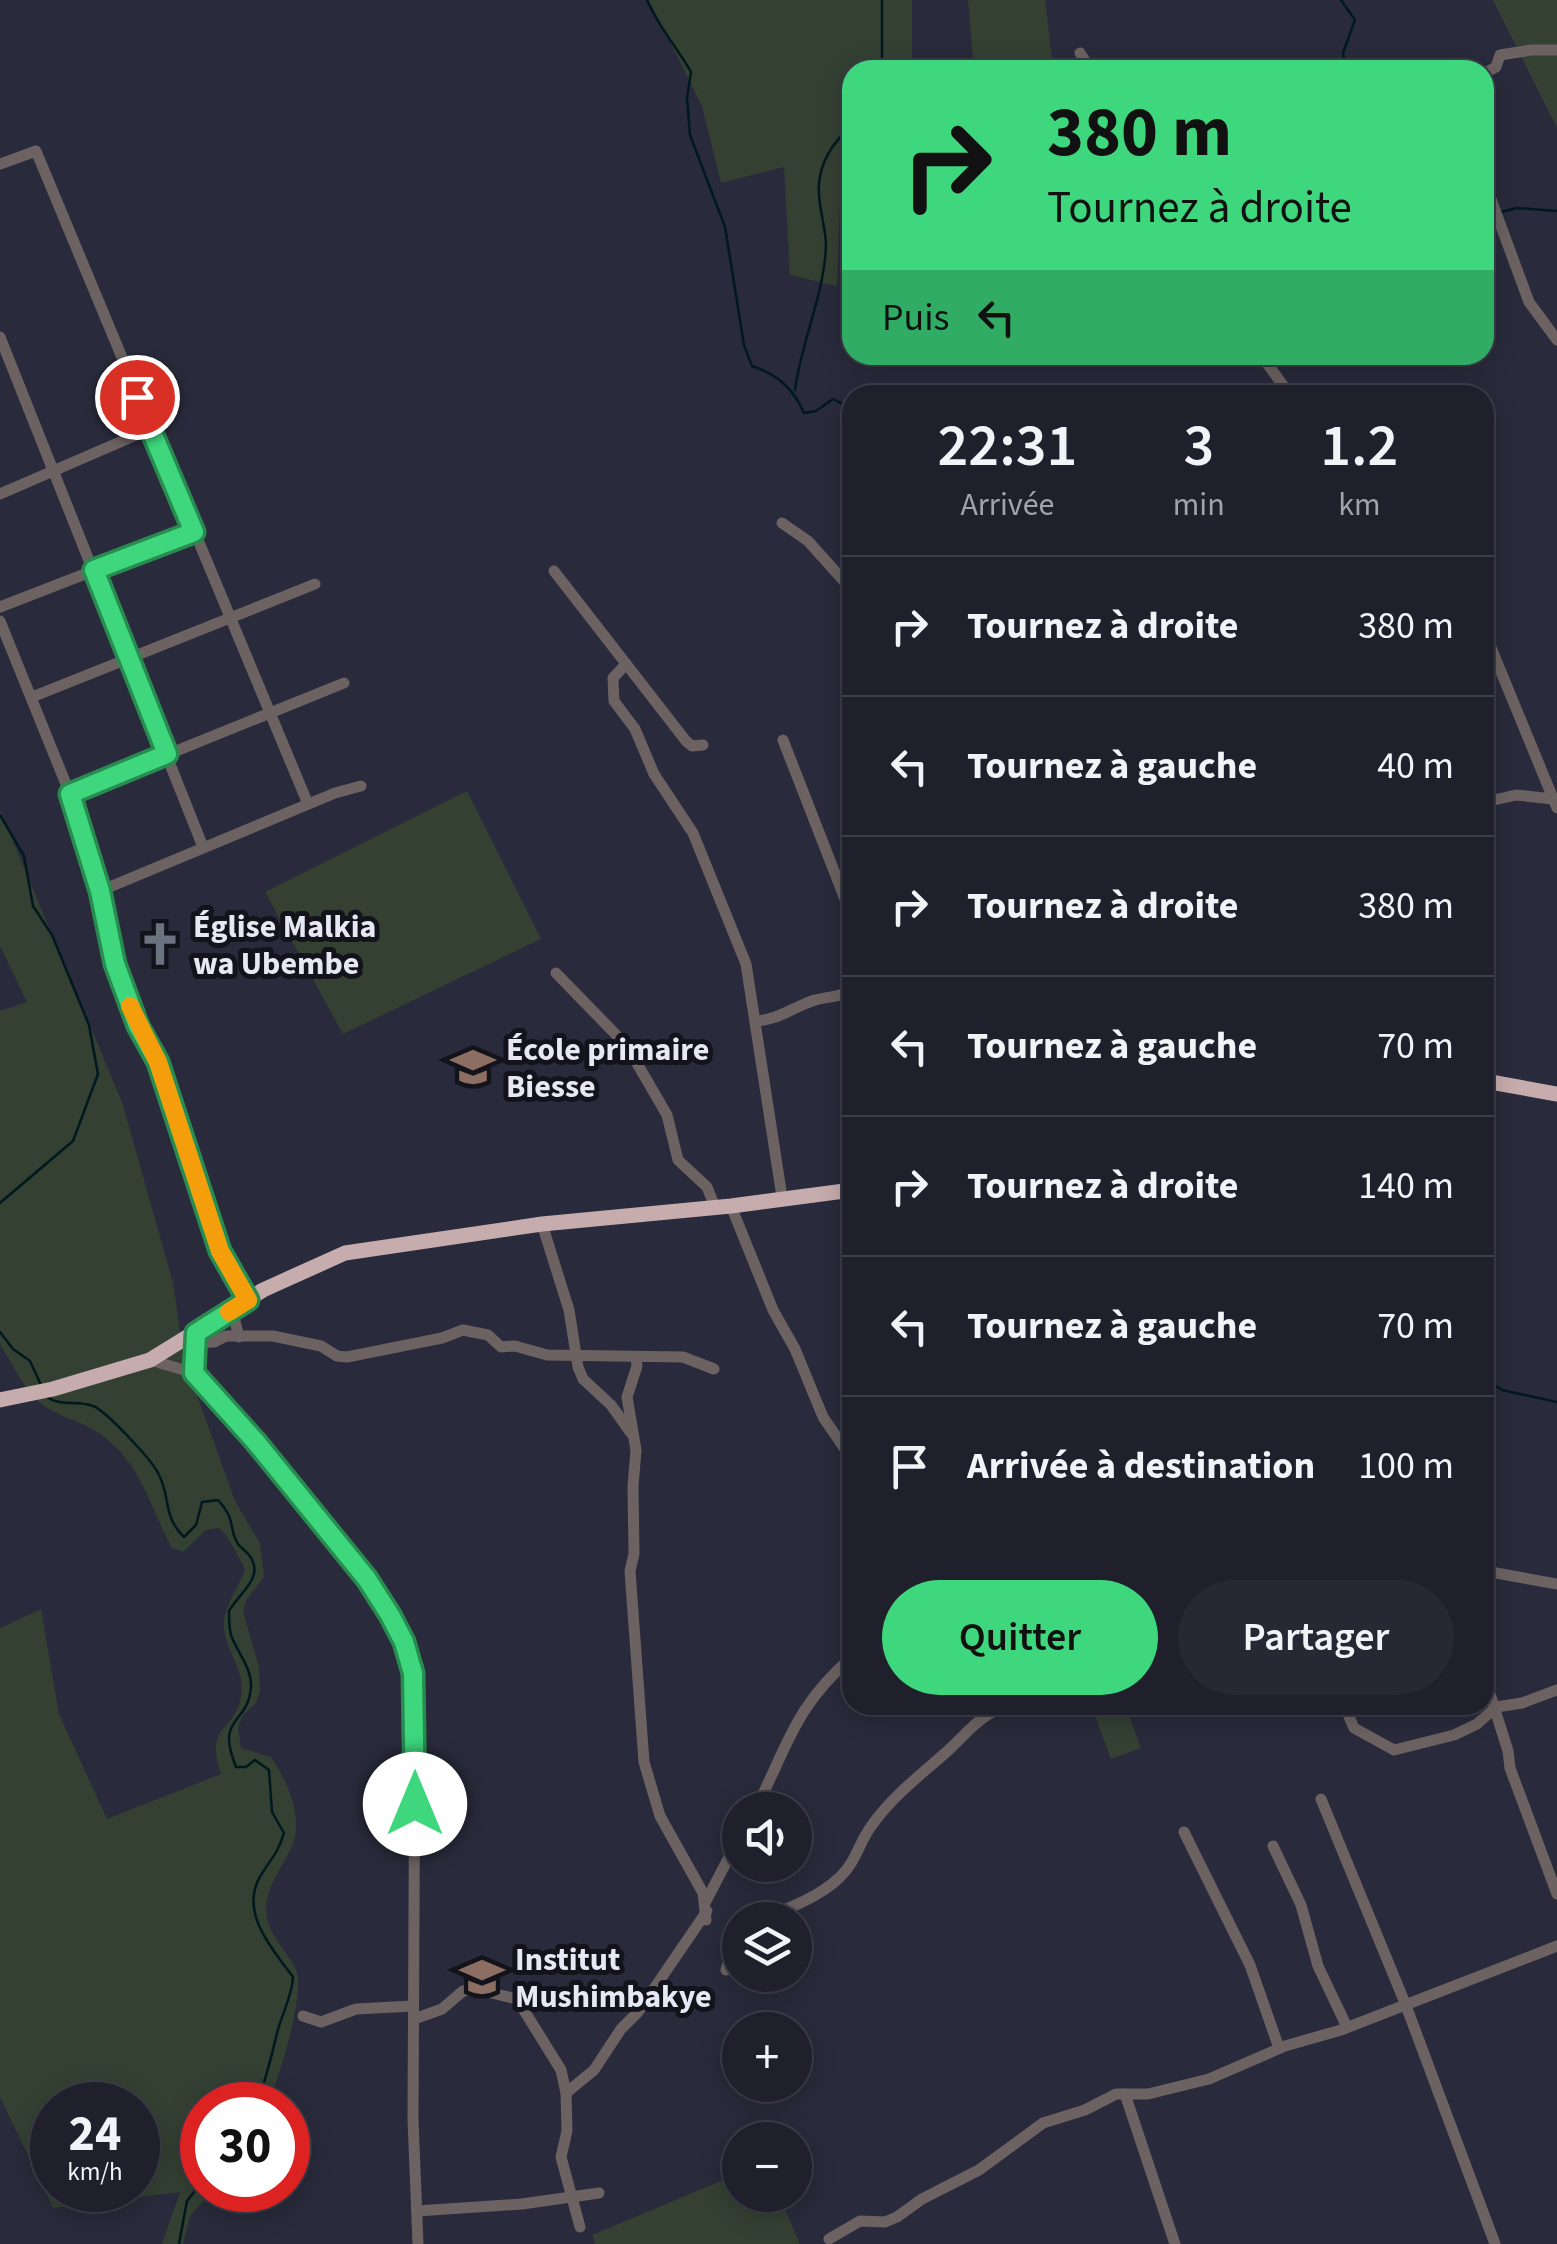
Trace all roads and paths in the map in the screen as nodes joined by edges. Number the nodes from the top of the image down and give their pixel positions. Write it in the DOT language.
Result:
graph roads {
  1 [pos="1557,50"];
  2 [pos="1080,53"];
  3 [pos="1085,60"];
  4 [pos="1494,68"];
  5 [pos="0,164"];
  6 [pos="1494,207"];
  7 [pos="0,337"];
  8 [pos="1557,340"];
  9 [pos="13,370"];
  10 [pos="0,375"];
  11 [pos="150,429"];
  12 [pos="54,470"];
  13 [pos="0,494"];
  14 [pos="782,523"];
  15 [pos="194,532"];
  16 [pos="94,570"];
  17 [pos="554,572"];
  18 [pos="842,579"];
  19 [pos="315,584"];
  20 [pos="0,607"];
  21 [pos="230,618"];
  22 [pos="0,621"];
  23 [pos="1494,654"];
  24 [pos="129,658"];
  25 [pos="626,664"];
  26 [pos="344,683"];
  27 [pos="32,697"];
  28 [pos="270,712"];
  29 [pos="782,740"];
  30 [pos="703,745"];
  31 [pos="167,754"];
  32 [pos="361,786"];
  33 [pos="70,794"];
  34 [pos="1494,800"];
  35 [pos="308,804"];
  36 [pos="1555,804"];
  37 [pos="203,847"];
  38 [pos="100,891"];
  39 [pos="842,892"];
  40 [pos="556,973"];
  41 [pos="842,994"];
  42 [pos="755,1021"];
  43 [pos="1494,1084"];
  44 [pos="1557,1094"];
  45 [pos="842,1191"];
  46 [pos="782,1196"];
  47 [pos="723,1206"];
  48 [pos="542,1224"];
  49 [pos="248,1300"];
  50 [pos="232,1310"];
  51 [pos="239,1337"];
  52 [pos="196,1338"];
  53 [pos="578,1355"];
  54 [pos="636,1358"];
  55 [pos="150,1360"];
  56 [pos="714,1368"];
  57 [pos="194,1373"];
  58 [pos="0,1400"];
  59 [pos="632,1434"];
  60 [pos="842,1445"];
  61 [pos="1494,1573"];
  62 [pos="1557,1584"];
  63 [pos="842,1666"];
  64 [pos="1557,1690"];
  65 [pos="1494,1702"];
  66 [pos="1496,1707"];
  67 [pos="990,1715"];
  68 [pos="1348,1715"];
  69 [pos="1487,1715"];
  70 [pos="762,1792"];
  71 [pos="1321,1799"];
  72 [pos="851,1832"];
  73 [pos="1184,1832"];
  74 [pos="1274,1846"];
  75 [pos="858,1848"];
  76 [pos="722,1876"];
  77 [pos="1557,1894"];
  78 [pos="797,1902"];
  79 [pos="706,1911"];
  80 [pos="1557,1946"];
  81 [pos="1405,2004"];
  82 [pos="414,2012"];
  83 [pos="303,2016"];
  84 [pos="1347,2028"];
  85 [pos="1279,2048"];
  86 [pos="566,2093"];
  87 [pos="1125,2094"];
  88 [pos="599,2193"];
  89 [pos="571,2196"];
  90 [pos="417,2211"];
  91 [pos="580,2227"];
  92 [pos="830,2239"];
  93 [pos="418,2244"];
  94 [pos="1175,2244"];
  95 [pos="1495,2244"];
  1 -- 4 [label="street"];
  2 -- 3 [label="street"];
  5 -- 11 [label="street"];
  6 -- 8 [label="street"];
  7 -- 9 [label="street"];
  9 -- 10 [label="street"];
  9 -- 12 [label="street"];
  11 -- 12 [label="street"];
  11 -- 15 [label="street"];
  12 -- 13 [label="street"];
  12 -- 16 [label="street"];
  14 -- 18 [label="street"];
  15 -- 16 [label="street"];
  15 -- 21 [label="street"];
  16 -- 20 [label="street"];
  16 -- 24 [label="street"];
  17 -- 25 [label="street"];
  19 -- 21 [label="street"];
  21 -- 24 [label="street"];
  21 -- 28 [label="street"];
  22 -- 27 [label="street"];
  23 -- 36 [label="street"];
  24 -- 27 [label="street"];
  24 -- 31 [label="street"];
  25 -- 30 [label="street"];
  25 -- 42 [label="street"];
  26 -- 28 [label="street"];
  27 -- 33 [label="street"];
  28 -- 31 [label="street"];
  28 -- 35 [label="street"];
  29 -- 39 [label="street"];
  31 -- 33 [label="street"];
  31 -- 37 [label="street"];
  32 -- 35 [label="street"];
  33 -- 38 [label="street"];
  34 -- 36 [label="street"];
  35 -- 37 [label="street"];
  37 -- 38 [label="street"];
  38 -- 49 [label="street"];
  40 -- 47 [label="street"];
  41 -- 42 [label="street"];
  42 -- 46 [label="street"];
  43 -- 44 [label="highway"];
  45 -- 46 [label="highway"];
  46 -- 47 [label="highway"];
  47 -- 48 [label="highway"];
  47 -- 60 [label="street"];
  48 -- 49 [label="highway"];
  48 -- 53 [label="street"];
  49 -- 50 [label="highway"];
  50 -- 51 [label="street"];
  50 -- 52 [label="highway"];
  51 -- 52 [label="street"];
  51 -- 53 [label="street"];
  52 -- 55 [label="highway"];
  52 -- 57 [label="street"];
  53 -- 54 [label="street"];
  53 -- 59 [label="street"];
  54 -- 56 [label="street"];
  54 -- 59 [label="street"];
  55 -- 57 [label="street"];
  55 -- 58 [label="highway"];
  57 -- 82 [label="street"];
  59 -- 79 [label="street"];
  61 -- 62 [label="street"];
  63 -- 70 [label="street"];
  64 -- 66 [label="street"];
  65 -- 66 [label="street"];
  66 -- 77 [label="street"];
  67 -- 75 [label="street"];
  68 -- 69 [label="street"];
  71 -- 81 [label="street"];
  72 -- 75 [label="street"];
  73 -- 85 [label="street"];
  74 -- 84 [label="street"];
  75 -- 78 [label="street"];
  76 -- 79 [label="street"];
  79 -- 86 [label="street"];
  80 -- 81 [label="street"];
  81 -- 84 [label="street"];
  81 -- 95 [label="street"];
  82 -- 83 [label="street"];
  82 -- 86 [label="street"];
  82 -- 90 [label="street"];
  84 -- 85 [label="street"];
  85 -- 87 [label="street"];
  86 -- 89 [label="street"];
  87 -- 92 [label="street"];
  87 -- 94 [label="street"];
  88 -- 89 [label="street"];
  89 -- 90 [label="street"];
  89 -- 91 [label="street"];
  90 -- 93 [label="street"];
}
